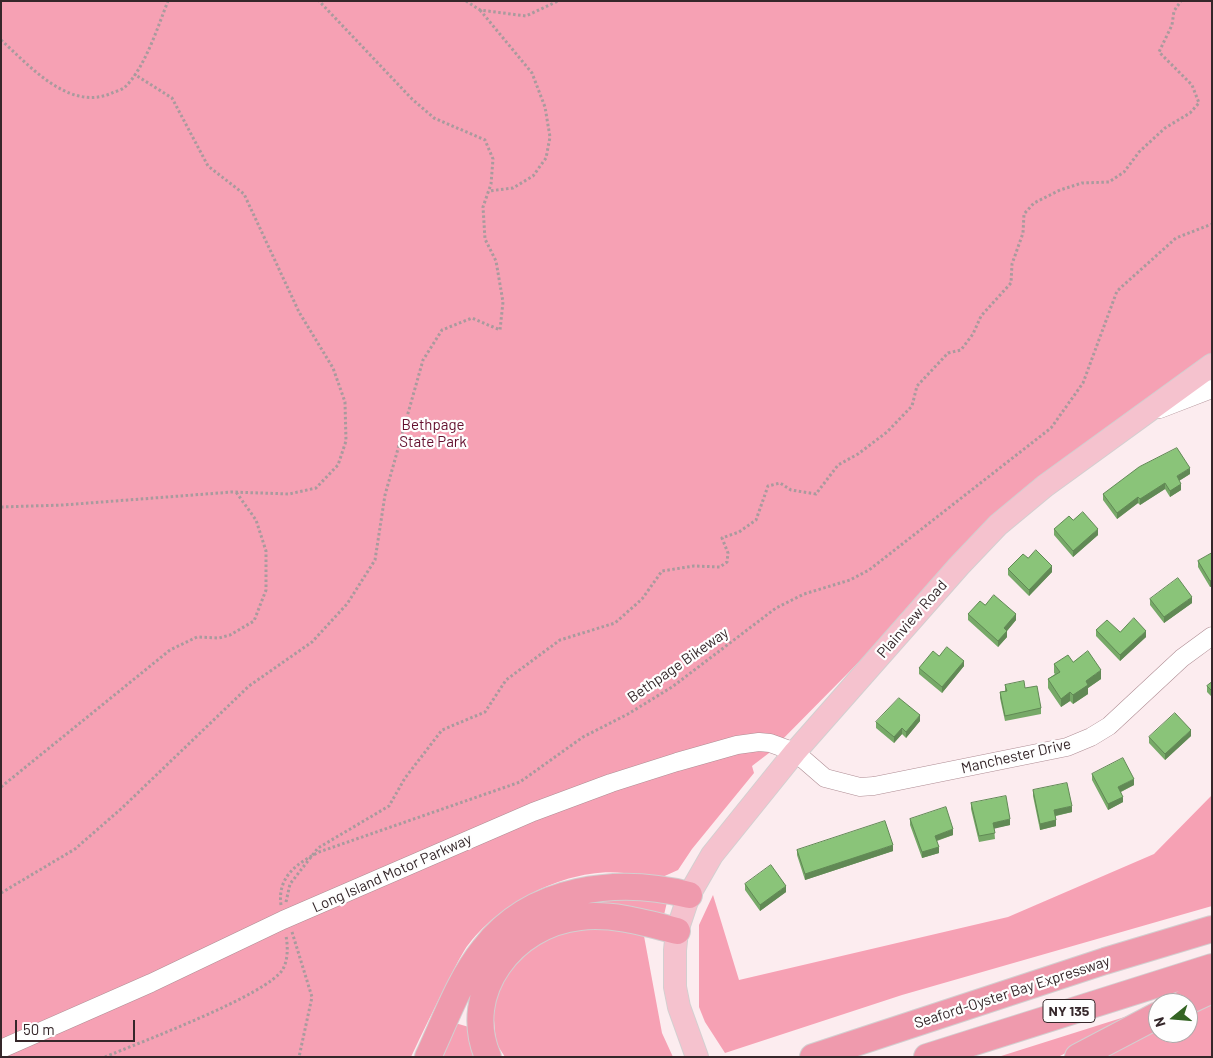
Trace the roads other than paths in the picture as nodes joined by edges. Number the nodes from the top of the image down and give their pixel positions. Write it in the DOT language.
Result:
graph roads {
  1 [pos="1212,365"];
  2 [pos="1212,389"];
  3 [pos="1145,415"];
  4 [pos="1212,636"];
  5 [pos="795,752"];
  6 [pos="688,895"];
  7 [pos="1212,929"];
  8 [pos="677,931"];
  9 [pos="1212,967"];
  10 [pos="1212,990"];
  11 [pos="1198,996"];
  12 [pos="1148,1020"];
  13 [pos="1,1049"];
  14 [pos="428,1057"];
  15 [pos="488,1057"];
  16 [pos="697,1057"];
  17 [pos="813,1057"];
  18 [pos="927,1057"];
  19 [pos="1078,1057"];
  1 -- 3 [label="main road, Plainview Road"];
  2 -- 3 [label="street"];
  3 -- 5 [label="main road, Plainview Road"];
  4 -- 5 [label="street, Manchester Drive"];
  5 -- 6 [label="main road, Plainview Road"];
  5 -- 13 [label="street, Long Island Motor Parkway"];
  6 -- 8 [label="main road, Plainview Road"];
  6 -- 14 [label="highway"];
  7 -- 17 [label="highway, Seaford-Oyster Bay Expressway / NY 135"];
  8 -- 15 [label="highway"];
  8 -- 16 [label="main road, Plainview Road"];
  9 -- 18 [label="highway, NY 135"];
  10 -- 11 [label="highway"];
  12 -- 19 [label="highway"];
}
